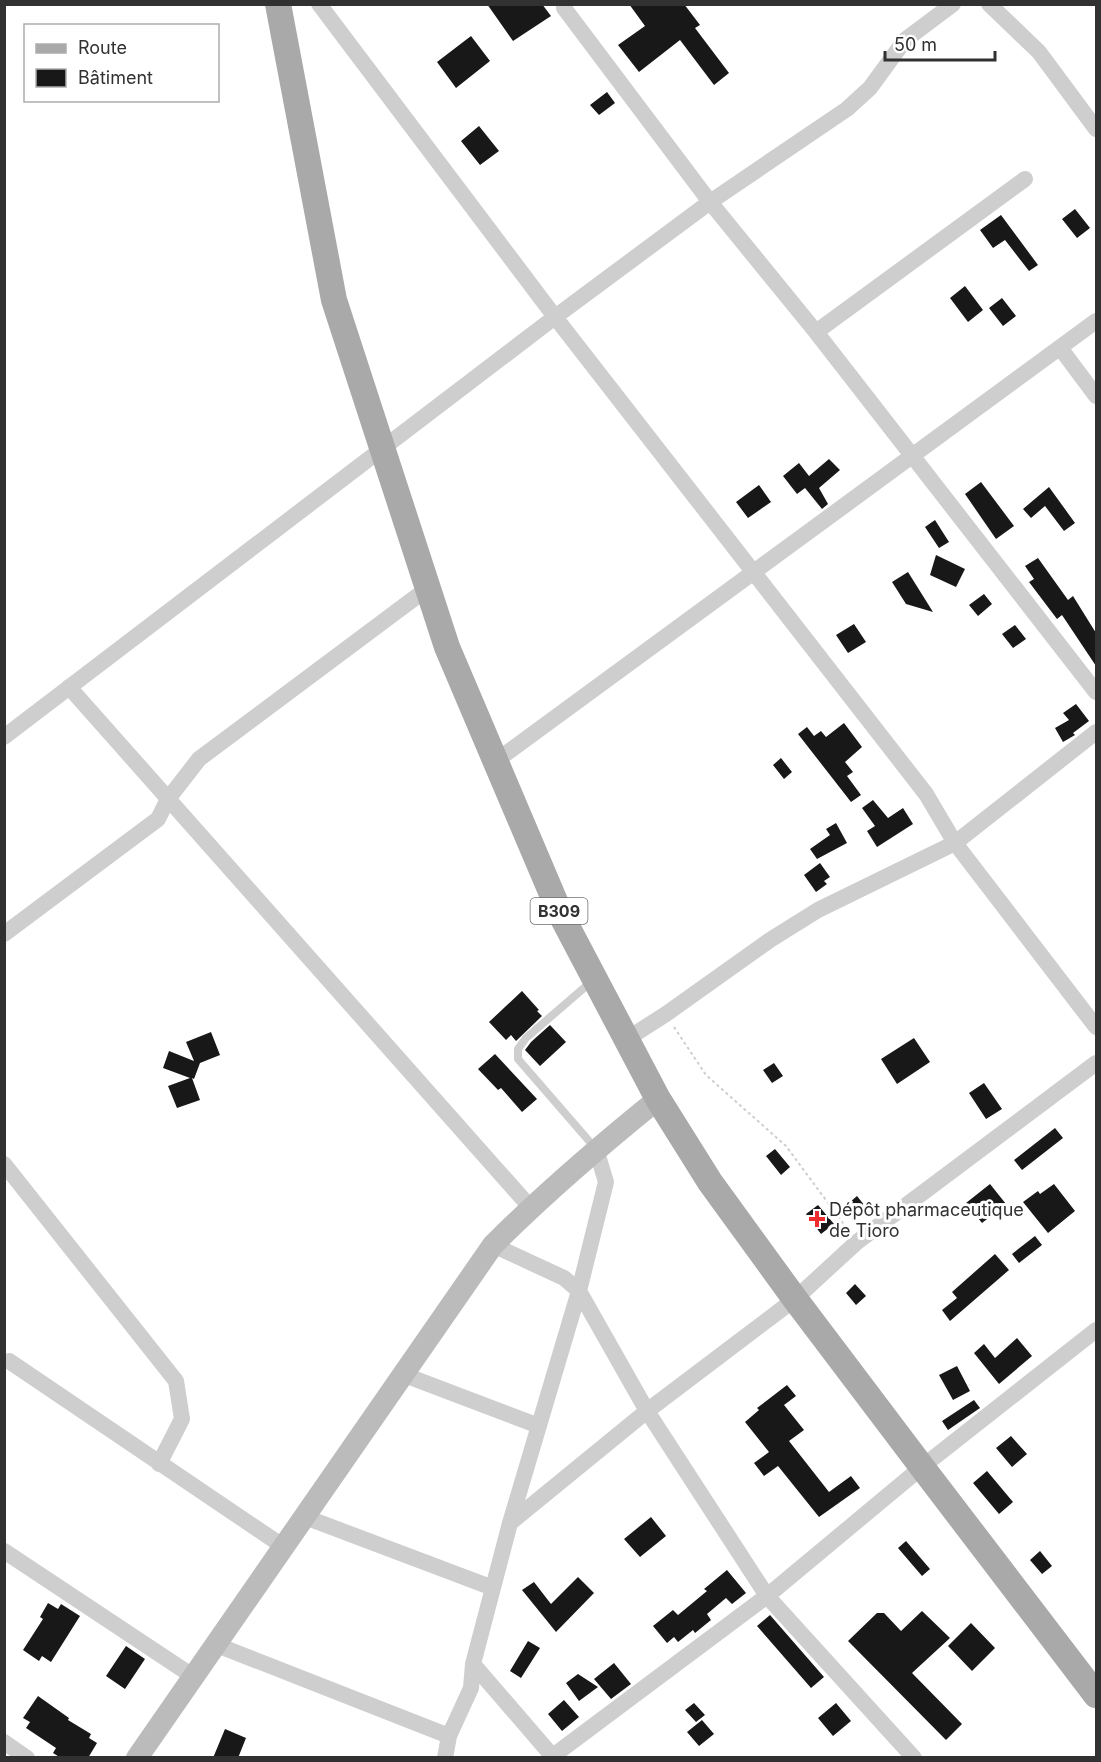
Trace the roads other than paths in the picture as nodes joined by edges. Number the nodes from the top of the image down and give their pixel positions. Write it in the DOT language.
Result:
graph roads {
  1 [pos="278,4"];
  2 [pos="320,4"];
  3 [pos="953,4"];
  4 [pos="989,4"];
  5 [pos="564,8"];
  6 [pos="1096,129"];
  7 [pos="1024,179"];
  8 [pos="710,202"];
  9 [pos="555,317"];
  10 [pos="1096,321"];
  11 [pos="816,332"];
  12 [pos="1061,349"];
  13 [pos="1096,396"];
  14 [pos="382,447"];
  15 [pos="913,457"];
  16 [pos="755,572"];
  17 [pos="428,588"];
  18 [pos="69,687"];
  19 [pos="1096,692"];
  20 [pos="1096,732"];
  21 [pos="4,737"];
  22 [pos="496,761"];
  23 [pos="168,799"];
  24 [pos="956,843"];
  25 [pos="4,933"];
  26 [pos="595,978"];
  27 [pos="1096,1027"];
  28 [pos="627,1038"];
  29 [pos="1096,1063"];
  30 [pos="658,1099"];
  31 [pos="596,1149"];
  32 [pos="4,1164"];
  33 [pos="530,1208"];
  34 [pos="493,1245"];
  35 [pos="579,1291"];
  36 [pos="795,1299"];
  37 [pos="1096,1330"];
  38 [pos="9,1361"];
  39 [pos="402,1374"];
  40 [pos="647,1411"];
  41 [pos="539,1426"];
  42 [pos="159,1464"];
  43 [pos="922,1467"];
  44 [pos="304,1517"];
  45 [pos="510,1522"];
  46 [pos="284,1547"];
  47 [pos="4,1551"];
  48 [pos="493,1588"];
  49 [pos="767,1596"];
  50 [pos="217,1645"];
  51 [pos="473,1664"];
  52 [pos="194,1677"];
  53 [pos="1096,1695"];
  54 [pos="449,1736"];
  55 [pos="4,1742"];
  56 [pos="553,1757"];
  57 [pos="27,1758"];
  58 [pos="137,1758"];
  59 [pos="445,1758"];
  60 [pos="914,1758"];
  1 -- 14 [label="main road, B309"];
  2 -- 9 [label="street"];
  3 -- 8 [label="street"];
  4 -- 6 [label="street"];
  5 -- 8 [label="street"];
  7 -- 11 [label="street"];
  8 -- 9 [label="street"];
  8 -- 11 [label="street"];
  9 -- 14 [label="street"];
  9 -- 16 [label="street"];
  10 -- 12 [label="street"];
  11 -- 15 [label="street"];
  12 -- 13 [label="street"];
  12 -- 15 [label="street"];
  14 -- 17 [label="main road, B309"];
  14 -- 18 [label="street"];
  15 -- 16 [label="street"];
  15 -- 19 [label="street"];
  16 -- 22 [label="street"];
  16 -- 24 [label="street"];
  17 -- 22 [label="main road, B309"];
  17 -- 23 [label="street"];
  18 -- 21 [label="street"];
  18 -- 23 [label="street"];
  20 -- 24 [label="street"];
  22 -- 26 [label="main road, B309"];
  23 -- 25 [label="street"];
  23 -- 33 [label="street"];
  24 -- 27 [label="street"];
  24 -- 28 [label="street"];
  26 -- 28 [label="main road, B309"];
  26 -- 31 [label="lane"];
  28 -- 30 [label="main road, B309"];
  29 -- 36 [label="street"];
  30 -- 31 [label="main road"];
  30 -- 36 [label="main road, B309"];
  31 -- 33 [label="main road"];
  31 -- 35 [label="street"];
  32 -- 42 [label="street"];
  33 -- 34 [label="main road"];
  34 -- 35 [label="street"];
  34 -- 39 [label="main road"];
  35 -- 40 [label="street"];
  35 -- 41 [label="street"];
  36 -- 40 [label="street"];
  36 -- 43 [label="main road, B309"];
  37 -- 43 [label="street"];
  38 -- 42 [label="street"];
  39 -- 41 [label="street"];
  39 -- 44 [label="main road"];
  40 -- 45 [label="street"];
  40 -- 49 [label="street"];
  41 -- 45 [label="street"];
  42 -- 46 [label="street"];
  43 -- 49 [label="street"];
  43 -- 53 [label="main road, B309"];
  44 -- 46 [label="main road"];
  44 -- 48 [label="street"];
  45 -- 48 [label="street"];
  46 -- 50 [label="main road"];
  47 -- 52 [label="street"];
  48 -- 51 [label="street"];
  49 -- 56 [label="street"];
  49 -- 60 [label="street"];
  50 -- 52 [label="main road"];
  50 -- 54 [label="street"];
  51 -- 54 [label="street"];
  51 -- 56 [label="street"];
  52 -- 58 [label="main road"];
  54 -- 59 [label="street"];
  55 -- 57 [label="street"];
}
